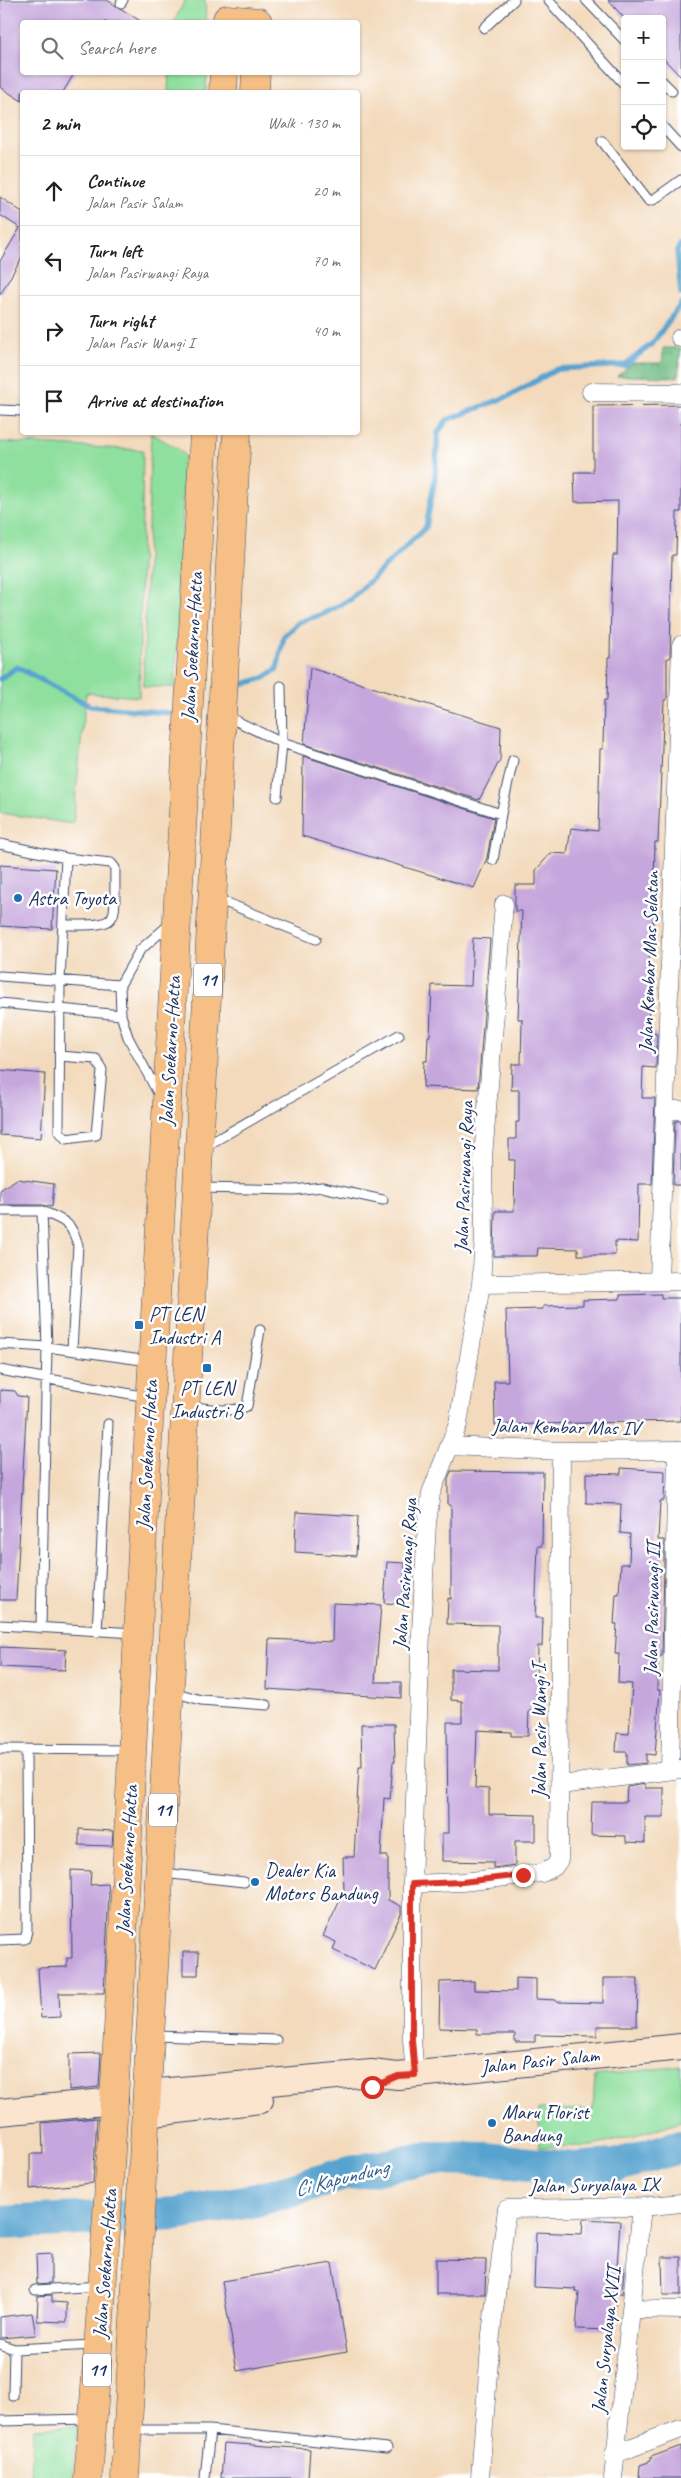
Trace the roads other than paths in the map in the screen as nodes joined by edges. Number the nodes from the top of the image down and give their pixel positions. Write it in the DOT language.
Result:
graph roads {
  1 [pos="260,0"];
  2 [pos="514,0"];
  3 [pos="548,0"];
  4 [pos="586,0"];
  5 [pos="227,14"];
  6 [pos="250,20"];
  7 [pos="258,20"];
  8 [pos="484,28"];
  9 [pos="621,37"];
  10 [pos="224,75"];
  11 [pos="256,75"];
  12 [pos="621,81"];
  13 [pos="666,85"];
  14 [pos="223,90"];
  15 [pos="255,90"];
  16 [pos="672,91"];
  17 [pos="666,130"];
  18 [pos="602,141"];
  19 [pos="681,147"];
  20 [pos="681,180"];
  21 [pos="591,392"];
  22 [pos="681,393"];
  23 [pos="0,410"];
  24 [pos="20,411"];
  25 [pos="204,435"];
  26 [pos="237,435"];
  27 [pos="681,645"];
  28 [pos="680,680"];
  29 [pos="281,686"];
  30 [pos="222,714"];
  31 [pos="282,743"];
  32 [pos="513,760"];
  33 [pos="277,797"];
  34 [pos="501,814"];
  35 [pos="678,819"];
  36 [pos="0,844"];
  37 [pos="66,858"];
  38 [pos="493,860"];
  39 [pos="213,897"];
  40 [pos="504,904"];
  41 [pos="177,918"];
  42 [pos="63,924"];
  43 [pos="316,939"];
  44 [pos="676,962"];
  45 [pos="0,976"];
  46 [pos="60,981"];
  47 [pos="120,985"];
  48 [pos="0,1003"];
  49 [pos="60,1010"];
  50 [pos="121,1015"];
  51 [pos="399,1036"];
  52 [pos="60,1056"];
  53 [pos="166,1109"];
  54 [pos="673,1110"];
  55 [pos="200,1150"];
  56 [pos="197,1188"];
  57 [pos="384,1200"];
  58 [pos="0,1211"];
  59 [pos="42,1211"];
  60 [pos="659,1281"];
  61 [pos="681,1281"];
  62 [pos="481,1284"];
  63 [pos="260,1330"];
  64 [pos="0,1344"];
  65 [pos="47,1346"];
  66 [pos="72,1350"];
  67 [pos="152,1362"];
  68 [pos="0,1370"];
  69 [pos="47,1378"];
  70 [pos="150,1398"];
  71 [pos="186,1406"];
  72 [pos="108,1424"];
  73 [pos="450,1446"];
  74 [pos="679,1450"];
  75 [pos="562,1451"];
  76 [pos="143,1527"];
  77 [pos="179,1528"];
  78 [pos="0,1625"];
  79 [pos="41,1628"];
  80 [pos="97,1632"];
  81 [pos="138,1633"];
  82 [pos="170,1692"];
  83 [pos="267,1705"];
  84 [pos="0,1749"];
  85 [pos="26,1749"];
  86 [pos="132,1750"];
  87 [pos="676,1769"];
  88 [pos="561,1785"];
  89 [pos="160,1873"];
  90 [pos="244,1882"];
  91 [pos="412,1884"];
  92 [pos="0,1940"];
  93 [pos="151,2036"];
  94 [pos="276,2040"];
  95 [pos="681,2047"];
  96 [pos="407,2075"];
  97 [pos="115,2101"];
  98 [pos="147,2103"];
  99 [pos="0,2112"];
  100 [pos="681,2203"];
  101 [pos="642,2207"];
  102 [pos="103,2274"];
  103 [pos="35,2290"];
  104 [pos="631,2309"];
  105 [pos="681,2310"];
  106 [pos="0,2344"];
  107 [pos="100,2345"];
  108 [pos="14,2349"];
  109 [pos="13,2396"];
  110 [pos="93,2419"];
  111 [pos="0,2421"];
  112 [pos="681,2429"];
  113 [pos="128,2430"];
  114 [pos="210,2430"];
  115 [pos="387,2448"];
  116 [pos="614,2454"];
  117 [pos="88,2478"];
  118 [pos="125,2478"];
  119 [pos="205,2478"];
  120 [pos="480,2478"];
  121 [pos="613,2478"];
  1 -- 7 [label="highway"];
  2 -- 8 [label="lane"];
  3 -- 12 [label="lane"];
  4 -- 9 [label="lane"];
  5 -- 6 [label="highway"];
  10 -- 14 [label="highway"];
  11 -- 15 [label="highway"];
  13 -- 16 [label="lane"];
  17 -- 19 [label="lane"];
  18 -- 20 [label="lane"];
  21 -- 22 [label="street"];
  23 -- 24 [label="lane"];
  25 -- 41 [label="highway, Jalan Soekarno-Hatta / 11"];
  26 -- 30 [label="highway, Jalan Soekarno-Hatta / 11"];
  27 -- 28 [label="street, Jalan Kembar Mas Selatan"];
  28 -- 35 [label="street, Jalan Kembar Mas Selatan"];
  29 -- 31 [label="lane"];
  30 -- 31 [label="lane"];
  30 -- 39 [label="highway, Jalan Soekarno-Hatta / 11"];
  31 -- 33 [label="lane"];
  31 -- 34 [label="lane"];
  32 -- 34 [label="lane"];
  34 -- 38 [label="lane"];
  35 -- 44 [label="street, Jalan Kembar Mas Selatan"];
  36 -- 37 [label="lane"];
  37 -- 42 [label="lane"];
  37 -- 42 [label="lane"];
  39 -- 43 [label="lane"];
  39 -- 55 [label="highway, Jalan Soekarno-Hatta / 11"];
  40 -- 62 [label="street, Jalan Pasirwangi Raya"];
  41 -- 47 [label="lane"];
  41 -- 53 [label="highway, Jalan Soekarno-Hatta / 11"];
  42 -- 46 [label="lane"];
  44 -- 54 [label="street, Jalan Kembar Mas Selatan"];
  45 -- 46 [label="lane"];
  46 -- 47 [label="lane"];
  46 -- 49 [label="lane"];
  47 -- 50 [label="lane"];
  48 -- 49 [label="lane"];
  49 -- 50 [label="lane"];
  49 -- 52 [label="lane"];
  50 -- 53 [label="lane"];
  51 -- 55 [label="lane"];
  52 -- 52 [label="lane"];
  53 -- 67 [label="highway, Jalan Soekarno-Hatta / 11"];
  54 -- 60 [label="street, Jalan Kembar Mas Selatan"];
  55 -- 56 [label="highway, Jalan Soekarno-Hatta / 11"];
  56 -- 57 [label="lane"];
  56 -- 71 [label="highway, Jalan Soekarno-Hatta / 11"];
  58 -- 59 [label="lane"];
  59 -- 65 [label="lane"];
  59 -- 66 [label="lane"];
  60 -- 61 [label="street"];
  60 -- 62 [label="street"];
  62 -- 73 [label="street, Jalan Pasirwangi Raya"];
  63 -- 71 [label="lane"];
  64 -- 65 [label="lane"];
  65 -- 66 [label="lane"];
  65 -- 69 [label="lane"];
  66 -- 67 [label="lane"];
  67 -- 70 [label="highway, Jalan Soekarno-Hatta / 11"];
  68 -- 69 [label="lane"];
  69 -- 70 [label="lane"];
  69 -- 79 [label="lane"];
  70 -- 76 [label="highway, Jalan Soekarno-Hatta / 11"];
  71 -- 77 [label="highway, Jalan Soekarno-Hatta / 11"];
  72 -- 80 [label="lane"];
  73 -- 75 [label="street, Jalan Kembar Mas IV"];
  73 -- 91 [label="street, Jalan Pasirwangi Raya"];
  74 -- 75 [label="street, Jalan Kembar Mas IV"];
  74 -- 87 [label="street, Jalan Pasirwangi II"];
  75 -- 88 [label="street, Jalan Pasir Wangi I"];
  76 -- 77 [label="highway"];
  76 -- 81 [label="highway, Jalan Soekarno-Hatta / 11"];
  77 -- 82 [label="highway, Jalan Soekarno-Hatta / 11"];
  78 -- 79 [label="lane"];
  79 -- 80 [label="lane"];
  80 -- 81 [label="lane"];
  81 -- 86 [label="highway, Jalan Soekarno-Hatta / 11"];
  82 -- 83 [label="lane"];
  82 -- 89 [label="highway, Jalan Soekarno-Hatta / 11"];
  84 -- 85 [label="lane"];
  85 -- 86 [label="lane"];
  85 -- 92 [label="lane"];
  86 -- 97 [label="highway, Jalan Soekarno-Hatta / 11"];
  87 -- 88 [label="street"];
  88 -- 91 [label="street, Jalan Pasir Wangi I"];
  89 -- 90 [label="lane"];
  89 -- 93 [label="highway, Jalan Soekarno-Hatta / 11"];
  91 -- 96 [label="street, Jalan Pasirwangi Raya"];
  93 -- 94 [label="lane"];
  93 -- 98 [label="highway, Jalan Soekarno-Hatta / 11"];
  95 -- 96 [label="street, Jalan Pasir Salam"];
  96 -- 98 [label="street, Jalan Pasir Salam"];
  97 -- 99 [label="street"];
  97 -- 102 [label="highway, Jalan Soekarno-Hatta / 11"];
  98 -- 113 [label="highway, Jalan Soekarno-Hatta / 11"];
  100 -- 101 [label="street, Jalan Suryalaya IX"];
  101 -- 104 [label="street, Jalan Suryalaya XVII"];
  101 -- 120 [label="street, Jalan Suryalaya IX"];
  102 -- 103 [label="lane"];
  102 -- 107 [label="highway, Jalan Soekarno-Hatta / 11"];
  104 -- 105 [label="street"];
  104 -- 116 [label="street, Jalan Suryalaya XVII"];
  106 -- 108 [label="lane"];
  107 -- 108 [label="lane"];
  107 -- 110 [label="highway, Jalan Soekarno-Hatta / 11"];
  108 -- 109 [label="lane"];
  110 -- 111 [label="lane"];
  110 -- 117 [label="highway, Jalan Soekarno-Hatta / 11"];
  112 -- 116 [label="street"];
  113 -- 114 [label="lane"];
  113 -- 118 [label="highway, Jalan Soekarno-Hatta / 11"];
  114 -- 115 [label="lane"];
  114 -- 119 [label="lane"];
  116 -- 121 [label="street, Jalan Suryalaya XVII"];
}
